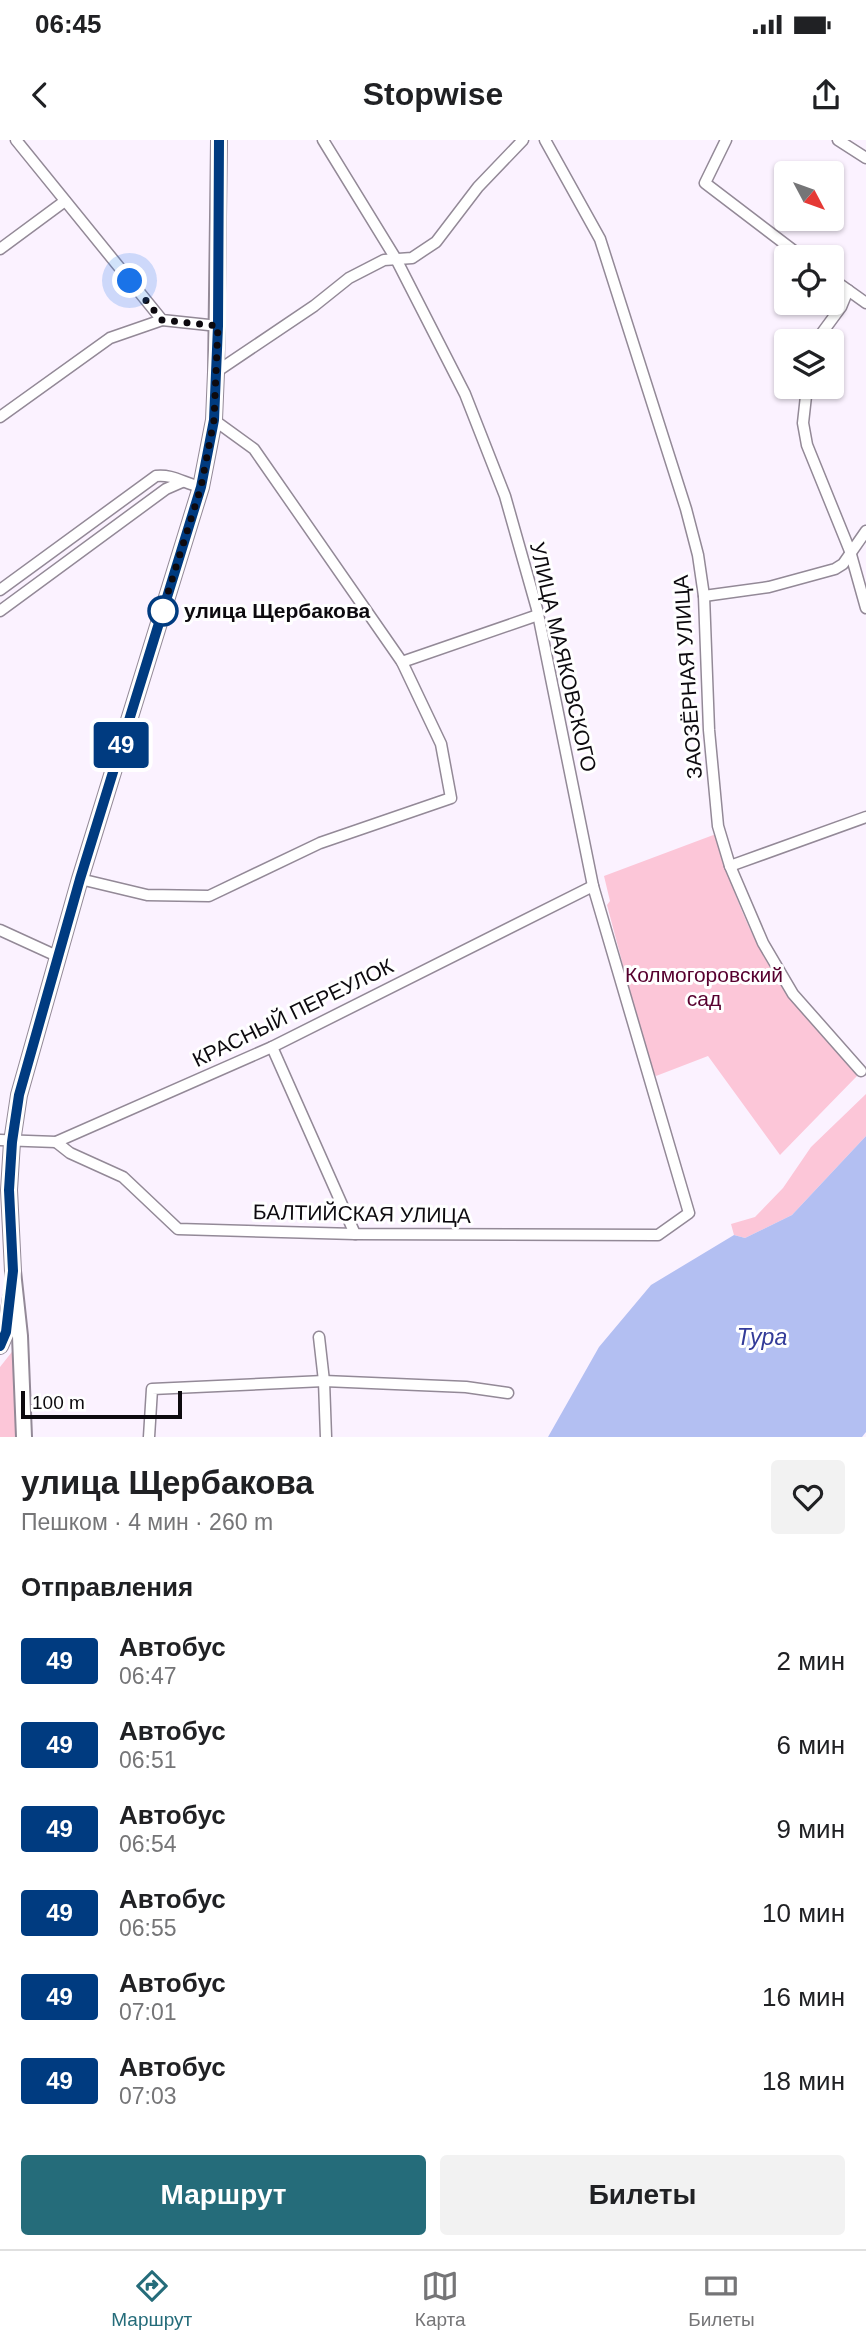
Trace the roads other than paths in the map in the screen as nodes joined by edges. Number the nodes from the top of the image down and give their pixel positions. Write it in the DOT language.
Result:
graph roads {
  1 [pos="16,140"];
  2 [pos="219,140"];
  3 [pos="323,140"];
  4 [pos="523,140"];
  5 [pos="545,140"];
  6 [pos="726,140"];
  7 [pos="838,140"];
  8 [pos="866,158"];
  9 [pos="65,201"];
  10 [pos="786,245"];
  11 [pos="0,249"];
  12 [pos="396,259"];
  13 [pos="844,287"];
  14 [pos="848,290"];
  15 [pos="866,303"];
  16 [pos="162,320"];
  17 [pos="218,326"];
  18 [pos="825,329"];
  19 [pos="216,372"];
  20 [pos="806,399"];
  21 [pos="0,417"];
  22 [pos="214,420"];
  23 [pos="182,482"];
  24 [pos="201,487"];
  25 [pos="866,531"];
  26 [pos="850,551"];
  27 [pos="0,590"];
  28 [pos="704,596"];
  29 [pos="866,608"];
  30 [pos="0,611"];
  31 [pos="538,615"];
  32 [pos="402,662"];
  33 [pos="866,817"];
  34 [pos="730,866"];
  35 [pos="80,879"];
  36 [pos="593,886"];
  37 [pos="0,930"];
  38 [pos="59,957"];
  39 [pos="272,1047"];
  40 [pos="861,1072"];
  41 [pos="6,1141"];
  42 [pos="56,1142"];
  43 [pos="689,1213"];
  44 [pos="355,1234"];
  45 [pos="13,1271"];
  46 [pos="319,1337"];
  47 [pos="0,1346"];
  48 [pos="324,1381"];
  49 [pos="508,1393"];
  50 [pos="24,1437"];
  51 [pos="149,1437"];
  52 [pos="326,1437"];
  1 -- 9 [label="street"];
  2 -- 17 [label="street"];
  3 -- 12 [label="street, УЛИЦА МАЯКОВСКОГО"];
  4 -- 12 [label="street"];
  5 -- 28 [label="street, ЗАОЗЁРНАЯ УЛИЦА"];
  6 -- 10 [label="street"];
  7 -- 8 [label="street"];
  9 -- 11 [label="street"];
  9 -- 16 [label="street"];
  12 -- 19 [label="street"];
  12 -- 31 [label="street, УЛИЦА МАЯКОВСКОГО"];
  13 -- 14 [label="street"];
  14 -- 15 [label="street"];
  14 -- 18 [label="street"];
  16 -- 17 [label="street"];
  16 -- 21 [label="street"];
  17 -- 19 [label="street"];
  19 -- 22 [label="street"];
  20 -- 26 [label="street"];
  22 -- 24 [label="street"];
  22 -- 32 [label="street"];
  23 -- 24 [label="street"];
  23 -- 27 [label="street"];
  23 -- 30 [label="street"];
  24 -- 35 [label="street"];
  25 -- 26 [label="street"];
  26 -- 28 [label="street"];
  26 -- 29 [label="street"];
  28 -- 34 [label="street, ЗАОЗЁРНАЯ УЛИЦА"];
  31 -- 32 [label="street"];
  31 -- 36 [label="street, УЛИЦА МАЯКОВСКОГО"];
  32 -- 35 [label="street"];
  33 -- 34 [label="street"];
  34 -- 40 [label="street, ЗАОЗЁРНАЯ УЛИЦА"];
  35 -- 38 [label="street"];
  36 -- 39 [label="street, КРАСНЫЙ ПЕРЕУЛОК"];
  36 -- 43 [label="street, УЛИЦА МАЯКОВСКОГО"];
  37 -- 38 [label="street"];
  38 -- 41 [label="street"];
  39 -- 42 [label="street, КРАСНЫЙ ПЕРЕУЛОК"];
  39 -- 44 [label="street"];
  41 -- 42 [label="street, КРАСНЫЙ ПЕРЕУЛОК"];
  41 -- 45 [label="street"];
  42 -- 44 [label="street, БАЛТИЙСКАЯ УЛИЦА"];
  43 -- 44 [label="street, БАЛТИЙСКАЯ УЛИЦА"];
  45 -- 47 [label="street"];
  45 -- 50 [label="street"];
  46 -- 48 [label="street"];
  48 -- 49 [label="street"];
  48 -- 51 [label="street"];
  48 -- 52 [label="street"];
}
